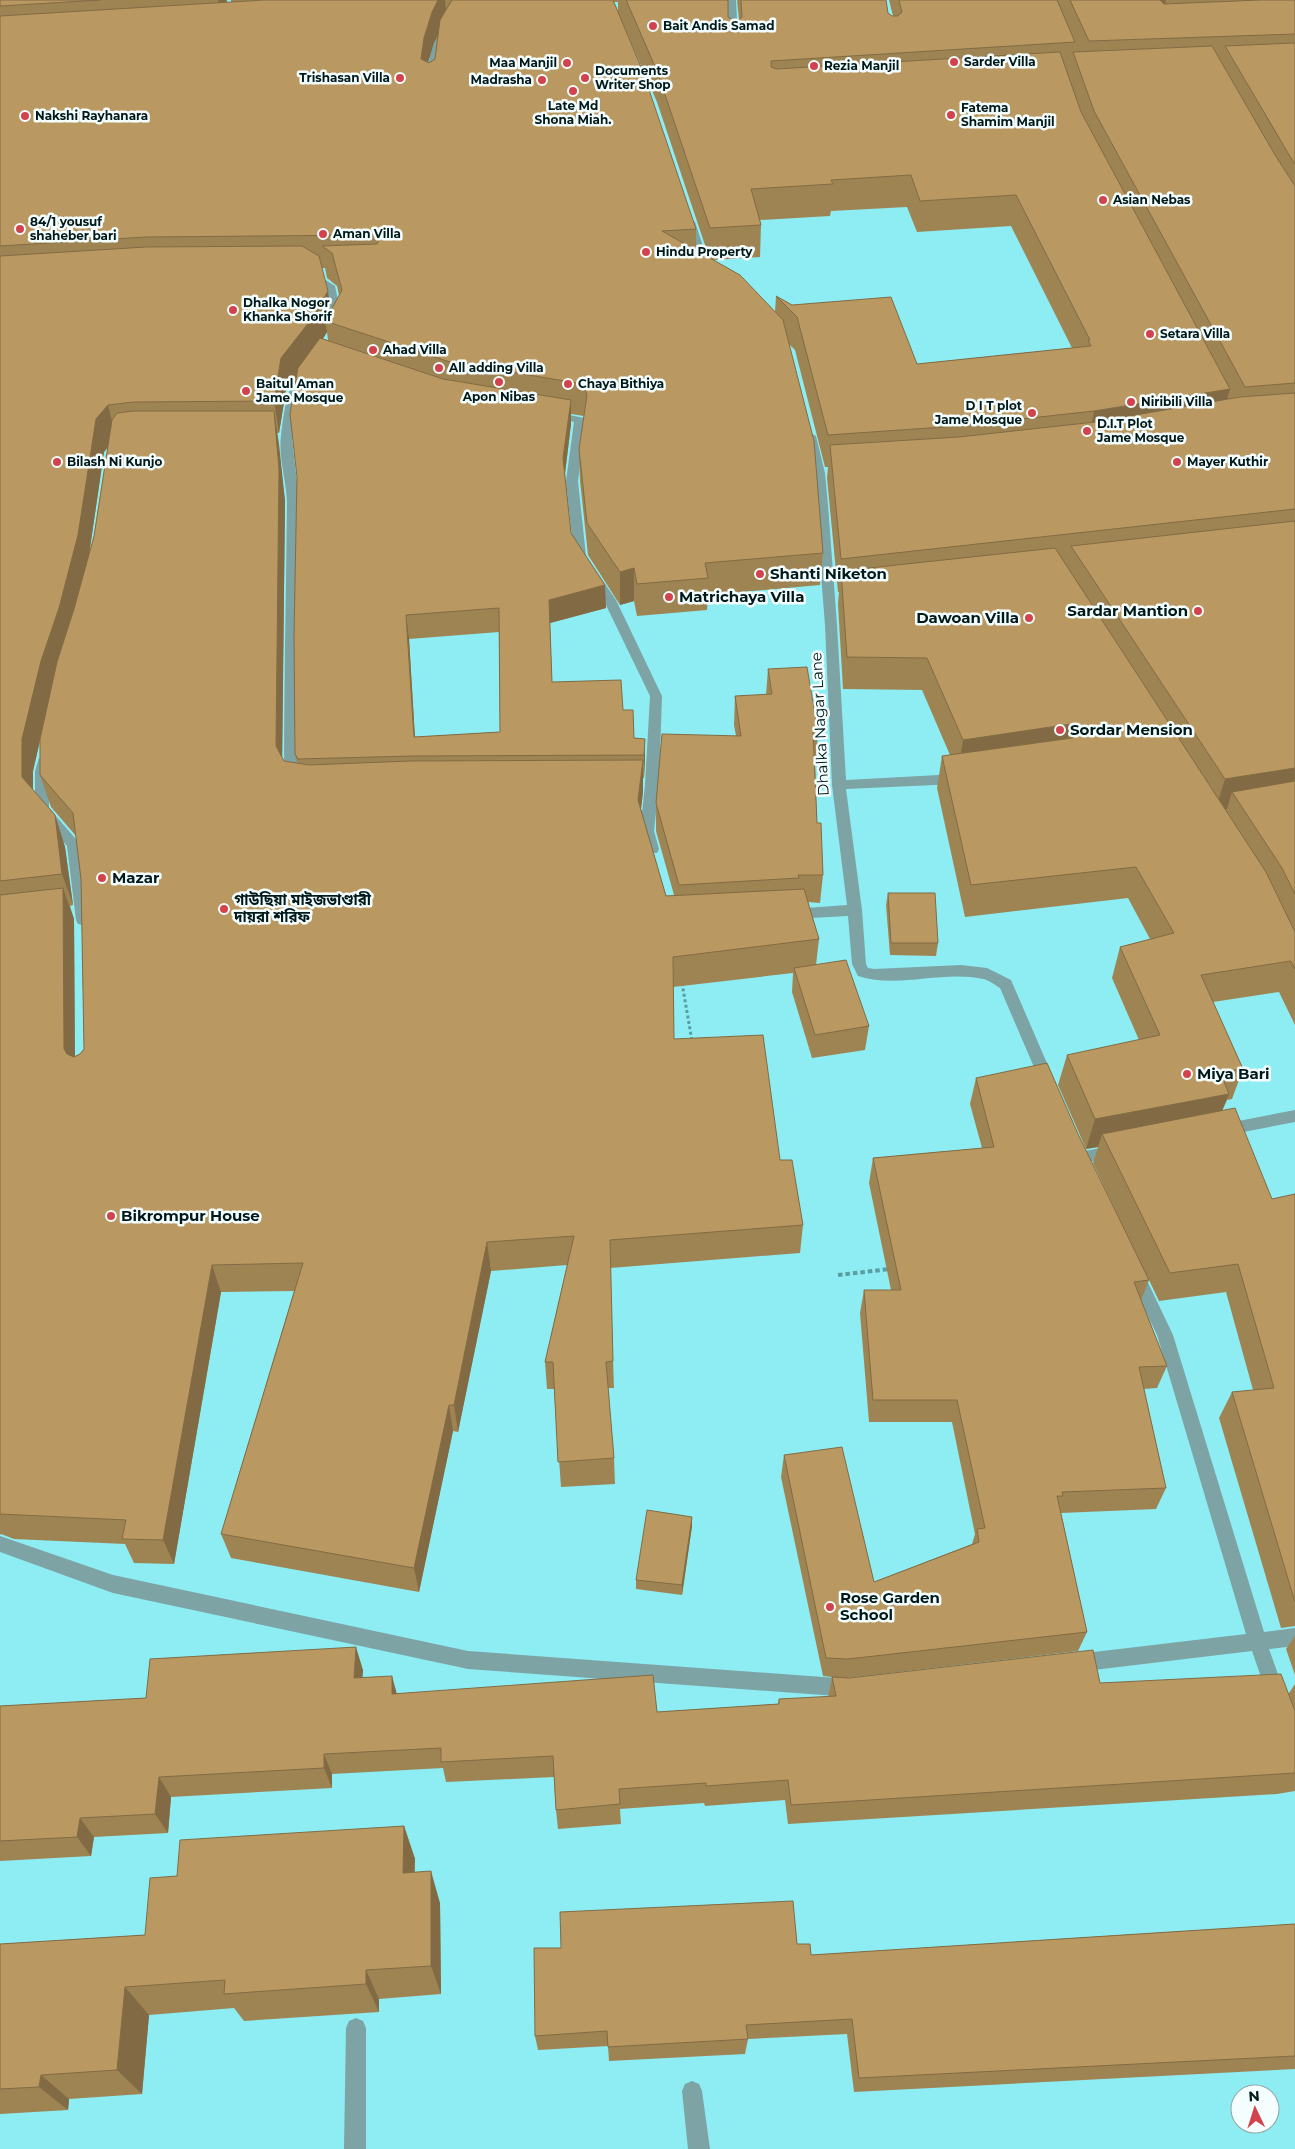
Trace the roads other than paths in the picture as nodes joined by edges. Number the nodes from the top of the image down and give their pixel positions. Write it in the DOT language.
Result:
graph roads {
  1 [pos="720,0"];
  2 [pos="731,0"];
  3 [pos="452,22"];
  4 [pos="734,48"];
  5 [pos="431,90"];
  6 [pos="686,209"];
  7 [pos="329,273"];
  8 [pos="716,276"];
  9 [pos="334,331"];
  10 [pos="315,362"];
  11 [pos="542,413"];
  12 [pos="807,425"];
  13 [pos="46,752"];
  14 [pos="971,777"];
  15 [pos="839,785"];
  16 [pos="305,789"];
  17 [pos="654,858"];
  18 [pos="855,910"];
  19 [pos="83,911"];
  20 [pos="65,913"];
  21 [pos="777,915"];
  22 [pos="83,931"];
  23 [pos="1052,1094"];
  24 [pos="1295,1116"];
  25 [pos="1207,1133"];
  26 [pos="1128,1148"];
  27 [pos="1088,1176"];
  28 [pos="1131,1264"];
  29 [pos="0,1544"];
  30 [pos="1295,1637"];
  31 [pos="1258,1643"];
  32 [pos="1061,1665"];
  33 [pos="864,1687"];
  34 [pos="1282,1708"];
  35 [pos="356,2028"];
  36 [pos="692,2091"];
  37 [pos="355,2149"];
  38 [pos="699,2149"];
  1 -- 2 [label="street"];
  2 -- 4 [label="street"];
  3 -- 5 [label="street"];
  6 -- 8 [label="street"];
  7 -- 9 [label="street"];
  10 -- 16 [label="street"];
  11 -- 17 [label="street"];
  12 -- 15 [label="street, Dhalka Nagar Lane"];
  13 -- 19 [label="street"];
  14 -- 15 [label="street"];
  15 -- 18 [label="street, Dhalka Nagar Lane"];
  18 -- 21 [label="street"];
  18 -- 23 [label="street, Dhalka Nagar Lane"];
  19 -- 20 [label="street"];
  19 -- 22 [label="street"];
  24 -- 25 [label="street"];
  26 -- 27 [label="street"];
  28 -- 31 [label="street"];
  29 -- 33 [label="street"];
  30 -- 31 [label="street"];
  31 -- 32 [label="street"];
  31 -- 34 [label="street"];
  35 -- 37 [label="street"];
  36 -- 38 [label="street"];
}
